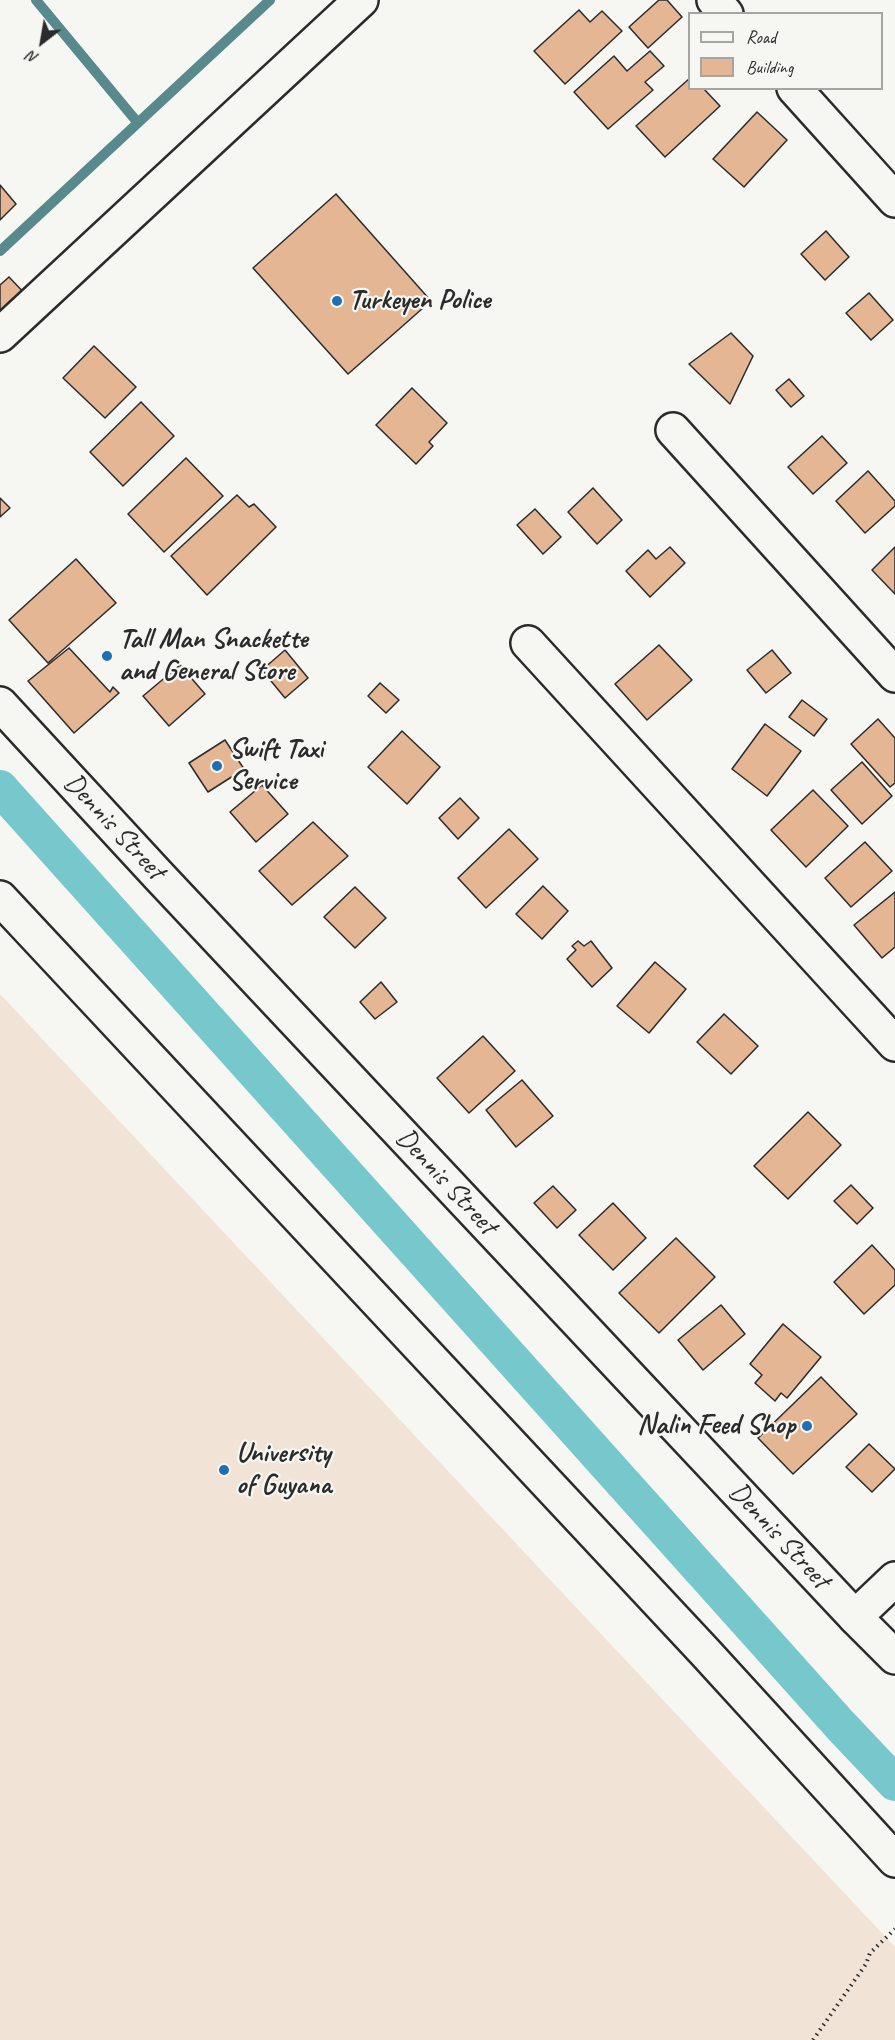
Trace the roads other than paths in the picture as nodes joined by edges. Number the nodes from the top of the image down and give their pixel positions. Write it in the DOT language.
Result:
graph roads {
  1 [pos="361,0"];
  2 [pos="714,0"];
  3 [pos="724,12"];
  4 [pos="796,90"];
  5 [pos="895,200"];
  6 [pos="0,335"];
  7 [pos="673,430"];
  8 [pos="528,643"];
  9 [pos="895,675"];
  10 [pos="0,704"];
  11 [pos="0,898"];
  12 [pos="895,1044"];
  13 [pos="895,1579"];
  14 [pos="855,1617"];
  15 [pos="895,1657"];
  16 [pos="895,1860"];
  1 -- 6 [label="street"];
  2 -- 3 [label="street"];
  4 -- 5 [label="street"];
  7 -- 9 [label="street"];
  8 -- 12 [label="street"];
  10 -- 14 [label="street, Dennis Street"];
  11 -- 16 [label="street"];
  13 -- 14 [label="street"];
  14 -- 15 [label="street, Dennis Street"];
}
